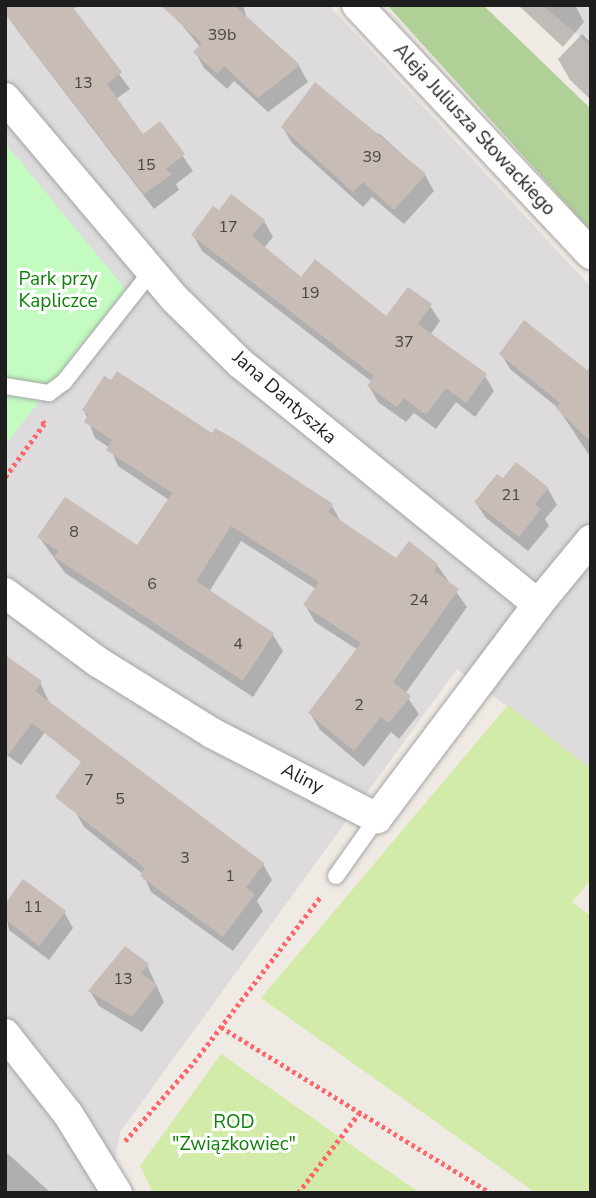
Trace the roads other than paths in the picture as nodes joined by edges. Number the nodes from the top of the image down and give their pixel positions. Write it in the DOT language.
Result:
graph roads {
  1 [pos="357,5"];
  2 [pos="5,98"];
  3 [pos="591,254"];
  4 [pos="151,272"];
  5 [pos="5,386"];
  6 [pos="591,540"];
  7 [pos="5,593"];
  8 [pos="538,604"];
  9 [pos="377,818"];
  10 [pos="336,876"];
  11 [pos="5,1034"];
  12 [pos="117,1193"];
  1 -- 3 [label="street, Aleja Juliusza Słowackiego"];
  2 -- 4 [label="street, Jana Dantyszka"];
  4 -- 5 [label="lane"];
  4 -- 8 [label="street, Jana Dantyszka"];
  6 -- 8 [label="street"];
  7 -- 9 [label="street, Aliny"];
  8 -- 9 [label="street"];
  9 -- 10 [label="lane"];
  11 -- 12 [label="street"];
}
